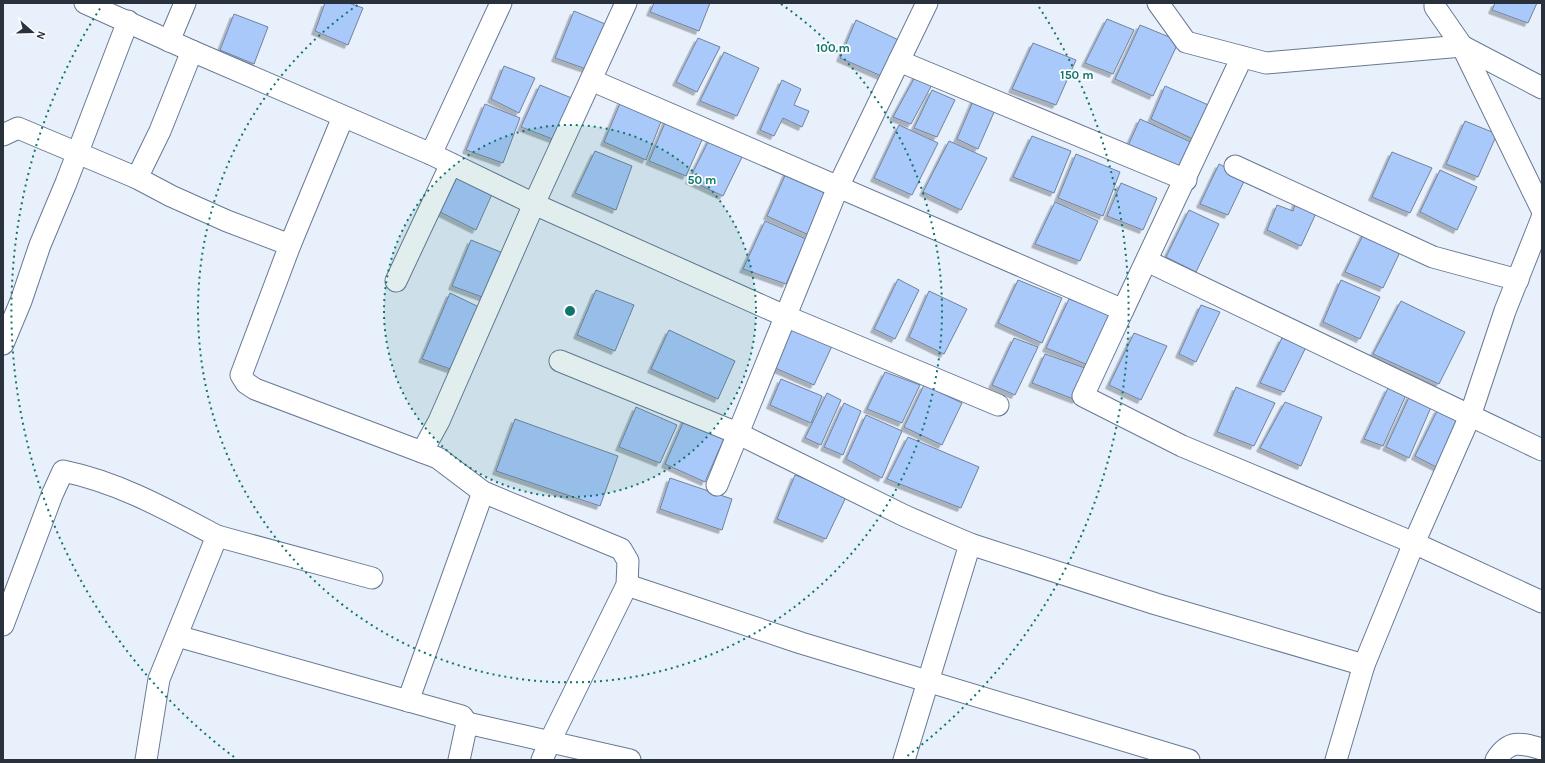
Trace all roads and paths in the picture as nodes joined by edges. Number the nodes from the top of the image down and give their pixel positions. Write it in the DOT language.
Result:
graph roads {
  1 [pos="85,3"];
  2 [pos="185,3"];
  3 [pos="501,3"];
  4 [pos="626,3"];
  5 [pos="927,3"];
  6 [pos="1158,3"];
  7 [pos="1436,3"];
  8 [pos="128,21"];
  9 [pos="169,41"];
  10 [pos="1462,46"];
  11 [pos="192,51"];
  12 [pos="1242,57"];
  13 [pos="899,62"];
  14 [pos="591,80"];
  15 [pos="1542,88"];
  16 [pos="343,117"];
  17 [pos="8,126"];
  18 [pos="77,152"];
  19 [pos="431,154"];
  20 [pos="451,164"];
  21 [pos="1235,166"];
  22 [pos="137,178"];
  23 [pos="1186,180"];
  24 [pos="838,187"];
  25 [pos="534,204"];
  26 [pos="1542,210"];
  27 [pos="1542,218"];
  28 [pos="290,245"];
  29 [pos="1147,261"];
  30 [pos="1518,280"];
  31 [pos="396,281"];
  32 [pos="1123,310"];
  33 [pos="785,316"];
  34 [pos="3,344"];
  35 [pos="560,361"];
  36 [pos="998,405"];
  37 [pos="1470,416"];
  38 [pos="737,433"];
  39 [pos="1542,450"];
  40 [pos="422,452"];
  41 [pos="716,485"];
  42 [pos="483,492"];
  43 [pos="217,536"];
  44 [pos="1414,543"];
  45 [pos="970,544"];
  46 [pos="372,578"];
  47 [pos="627,585"];
  48 [pos="1542,602"];
  49 [pos="3,625"];
  50 [pos="177,636"];
  51 [pos="1364,666"];
  52 [pos="928,681"];
  53 [pos="408,701"];
  54 [pos="467,723"];
  55 [pos="1542,749"];
  56 [pos="546,751"];
  57 [pos="146,760"];
  58 [pos="459,760"];
  59 [pos="630,760"];
  60 [pos="904,760"];
  61 [pos="1189,760"];
  62 [pos="1336,760"];
  63 [pos="1496,760"];
  1 -- 8 [label="street"];
  2 -- 9 [label="street"];
  3 -- 19 [label="street"];
  4 -- 14 [label="street"];
  5 -- 13 [label="street"];
  6 -- 12 [label="street"];
  7 -- 10 [label="street"];
  8 -- 9 [label="street"];
  8 -- 18 [label="street"];
  9 -- 11 [label="street"];
  10 -- 12 [label="street"];
  10 -- 15 [label="street"];
  10 -- 26 [label="street"];
  11 -- 16 [label="street"];
  11 -- 22 [label="street"];
  12 -- 23 [label="street"];
  13 -- 23 [label="street"];
  13 -- 24 [label="street"];
  14 -- 24 [label="street"];
  14 -- 25 [label="street"];
  16 -- 19 [label="street"];
  16 -- 28 [label="street"];
  17 -- 18 [label="street"];
  18 -- 22 [label="street"];
  18 -- 34 [label="street"];
  19 -- 20 [label="street"];
  20 -- 25 [label="street"];
  20 -- 31 [label="street"];
  21 -- 30 [label="street"];
  22 -- 28 [label="street"];
  23 -- 29 [label="street"];
  24 -- 32 [label="street"];
  24 -- 33 [label="street"];
  25 -- 33 [label="street"];
  25 -- 40 [label="street"];
  27 -- 30 [label="street"];
  28 -- 40 [label="street"];
  29 -- 32 [label="street"];
  29 -- 37 [label="street"];
  30 -- 37 [label="street"];
  32 -- 44 [label="street"];
  33 -- 36 [label="street"];
  33 -- 38 [label="street"];
  35 -- 38 [label="street"];
  37 -- 39 [label="street"];
  37 -- 44 [label="street"];
  38 -- 41 [label="street"];
  38 -- 45 [label="street"];
  40 -- 42 [label="street"];
  42 -- 47 [label="street"];
  42 -- 53 [label="street"];
  43 -- 46 [label="street"];
  43 -- 49 [label="street"];
  43 -- 50 [label="street"];
  44 -- 48 [label="street"];
  44 -- 51 [label="street"];
  45 -- 51 [label="street"];
  45 -- 52 [label="street"];
  47 -- 52 [label="street"];
  47 -- 56 [label="street"];
  50 -- 53 [label="street"];
  50 -- 57 [label="street"];
  51 -- 62 [label="street"];
  52 -- 60 [label="street"];
  52 -- 61 [label="street"];
  53 -- 54 [label="street"];
  54 -- 56 [label="street"];
  54 -- 58 [label="street"];
  55 -- 63 [label="street"];
  56 -- 59 [label="street"];
}
